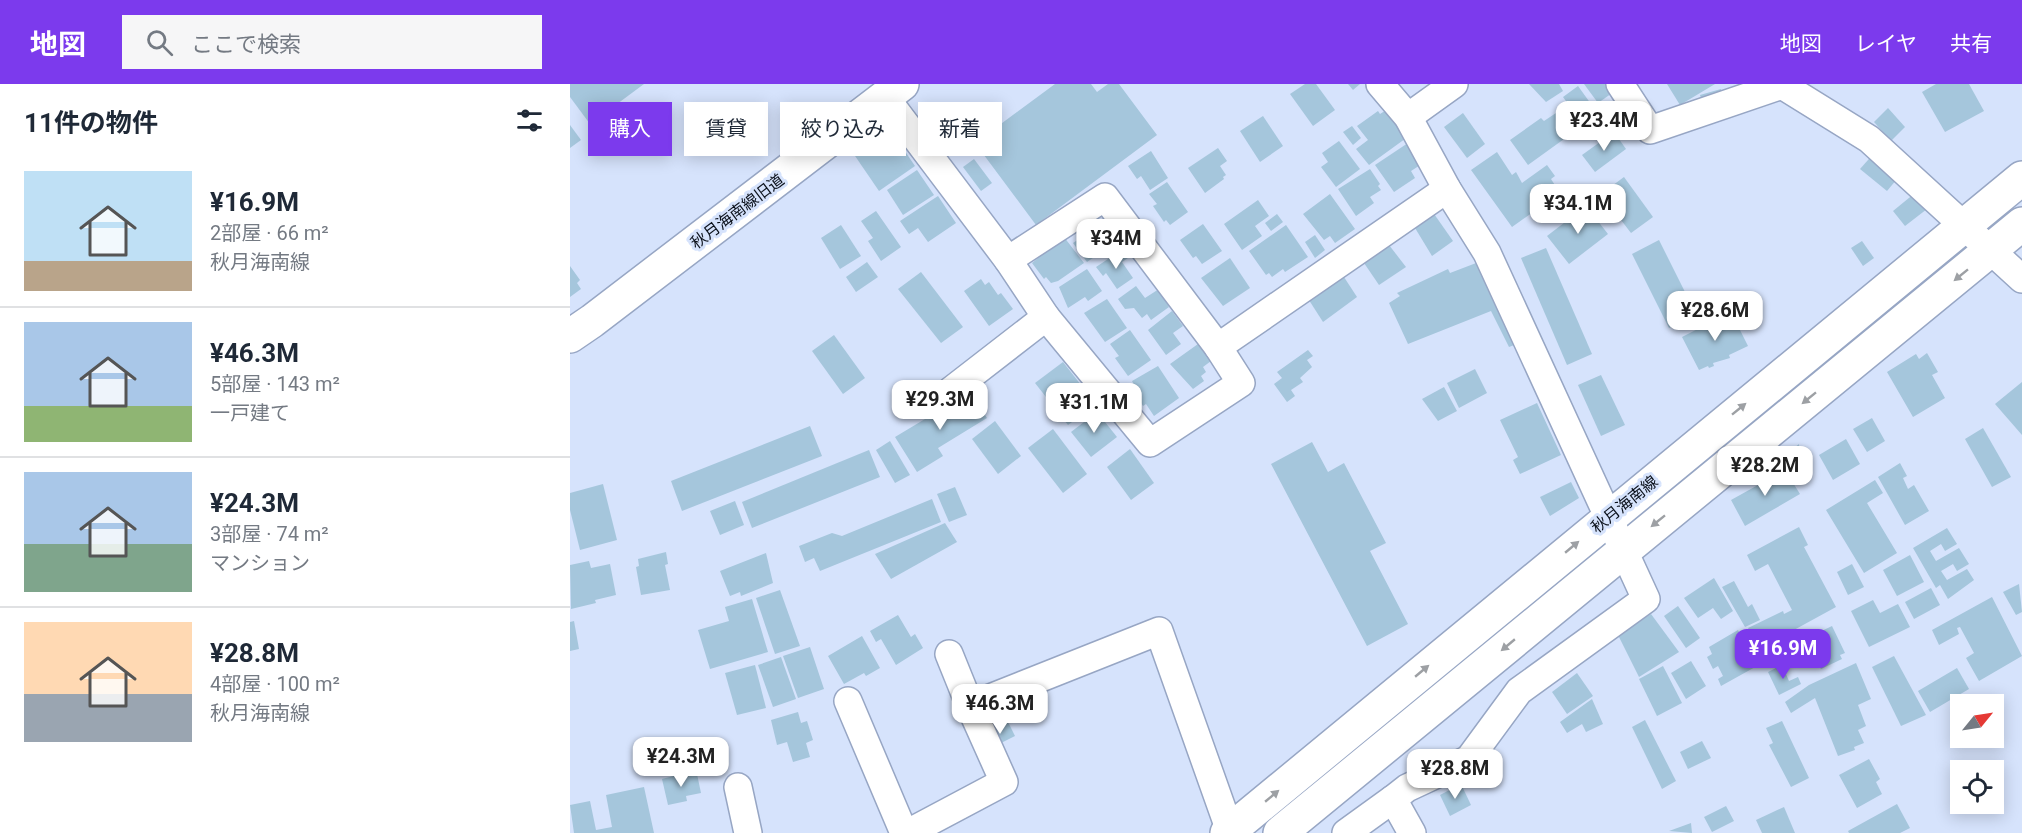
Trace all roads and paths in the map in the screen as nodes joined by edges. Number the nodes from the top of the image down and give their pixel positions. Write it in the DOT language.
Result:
graph roads {
  1 [pos="1380,84"];
  2 [pos="1454,84"];
  3 [pos="1620,84"];
  4 [pos="894,90"];
  5 [pos="1408,117"];
  6 [pos="2022,178"];
  7 [pos="1447,189"];
  8 [pos="2022,224"];
  9 [pos="1963,226"];
  10 [pos="1992,249"];
  11 [pos="1008,260"];
  12 [pos="2022,279"];
  13 [pos="1046,317"];
  14 [pos="570,336"];
  15 [pos="1218,347"];
  16 [pos="945,396"];
  17 [pos="1610,516"];
  18 [pos="1624,549"];
  19 [pos="949,654"];
  20 [pos="848,701"];
  21 [pos="970,706"];
  22 [pos="738,787"];
  23 [pos="1393,799"];
  24 [pos="1229,832"];
  25 [pos="748,833"];
  26 [pos="906,833"];
  27 [pos="1280,833"];
  28 [pos="1346,833"];
  29 [pos="1412,833"];
  1 -- 5 [label="street"];
  2 -- 5 [label="street"];
  3 -- 9 [label="street"];
  4 -- 11 [label="street"];
  4 -- 14 [label="main road, 秋月海南線旧道"];
  5 -- 7 [label="street"];
  6 -- 9 [label="main road, 秋月海南線"];
  7 -- 15 [label="street"];
  7 -- 17 [label="street"];
  8 -- 10 [label="main road"];
  9 -- 10 [label="street"];
  17 -- 9 [label="main road, 秋月海南線, one-way"];
  10 -- 12 [label="street"];
  10 -- 18 [label="main road, one-way"];
  11 -- 13 [label="street"];
  11 -- 15 [label="street"];
  13 -- 15 [label="street"];
  13 -- 16 [label="street"];
  17 -- 18 [label="street"];
  24 -- 17 [label="main road, 秋月海南線, one-way"];
  18 -- 23 [label="street"];
  18 -- 27 [label="main road, one-way"];
  19 -- 21 [label="street"];
  20 -- 26 [label="street"];
  21 -- 24 [label="street"];
  21 -- 26 [label="street"];
  22 -- 25 [label="street"];
  23 -- 28 [label="street"];
  23 -- 29 [label="street"];
}
